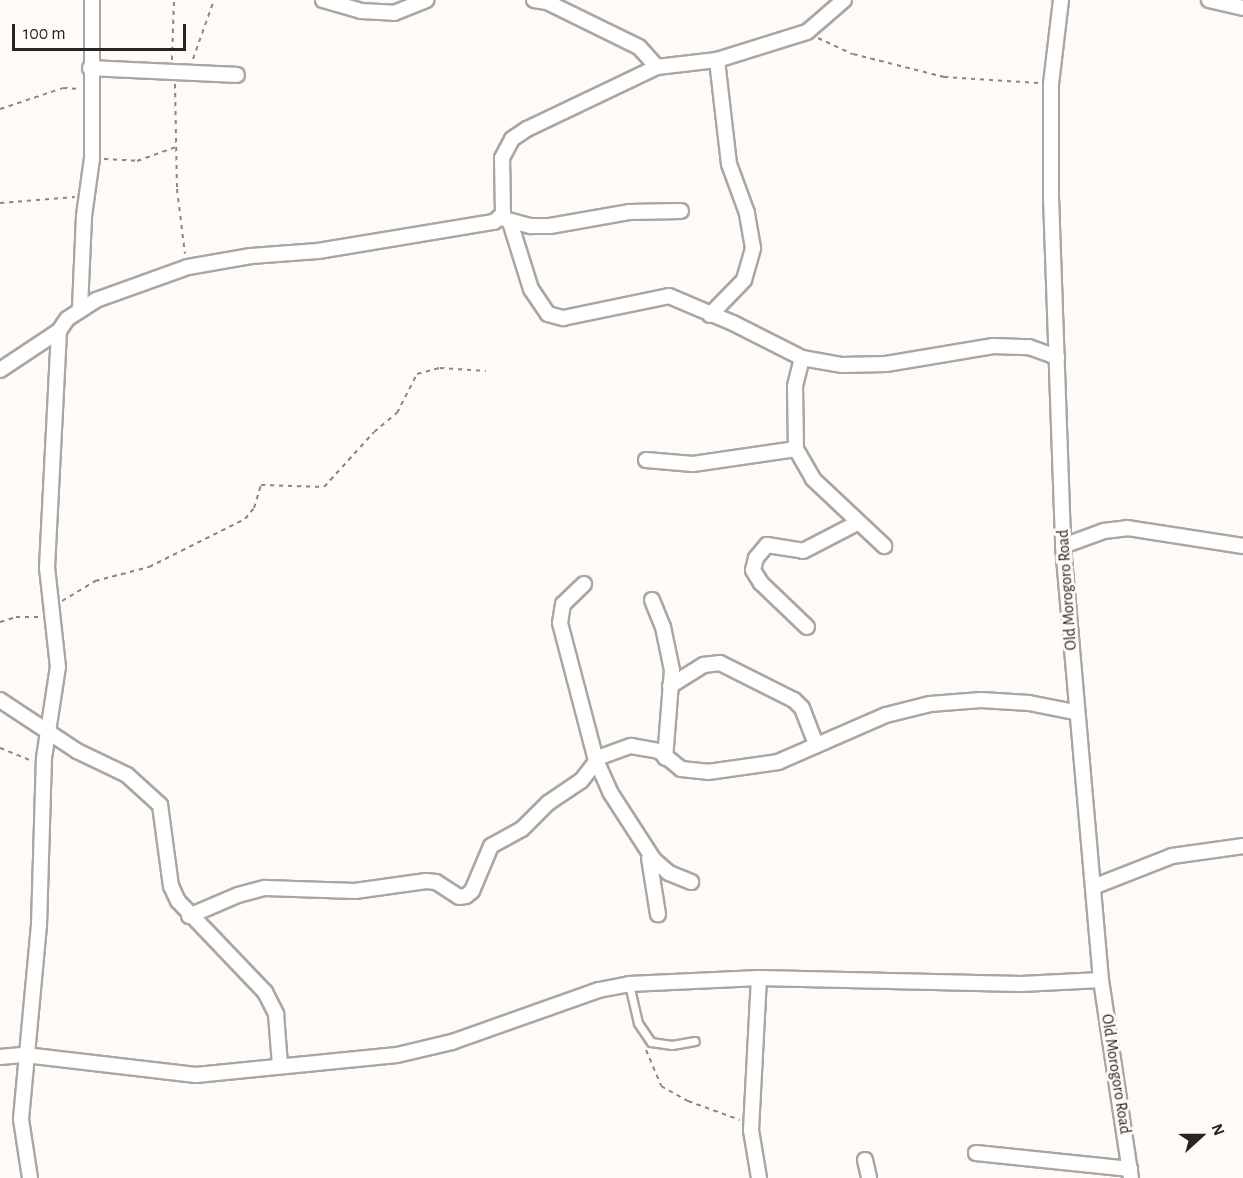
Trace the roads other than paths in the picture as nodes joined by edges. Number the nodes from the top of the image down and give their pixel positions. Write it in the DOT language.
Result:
graph roads {
  1 [pos="92,0"];
  2 [pos="323,0"];
  3 [pos="428,0"];
  4 [pos="534,0"];
  5 [pos="844,0"];
  6 [pos="1061,0"];
  7 [pos="1209,0"];
  8 [pos="393,6"];
  9 [pos="1243,8"];
  10 [pos="717,60"];
  11 [pos="657,67"];
  12 [pos="90,68"];
  13 [pos="237,75"];
  14 [pos="681,211"];
  15 [pos="506,220"];
  16 [pos="80,308"];
  17 [pos="710,315"];
  18 [pos="59,331"];
  19 [pos="1057,357"];
  20 [pos="802,358"];
  21 [pos="0,370"];
  22 [pos="796,449"];
  23 [pos="646,460"];
  24 [pos="857,523"];
  25 [pos="884,546"];
  26 [pos="1063,546"];
  27 [pos="1243,546"];
  28 [pos="584,584"];
  29 [pos="652,600"];
  30 [pos="807,627"];
  31 [pos="670,686"];
  32 [pos="0,700"];
  33 [pos="1075,712"];
  34 [pos="49,732"];
  35 [pos="816,745"];
  36 [pos="665,758"];
  37 [pos="597,760"];
  38 [pos="1243,846"];
  39 [pos="647,850"];
  40 [pos="692,882"];
  41 [pos="1093,887"];
  42 [pos="658,914"];
  43 [pos="189,916"];
  44 [pos="759,978"];
  45 [pos="1101,980"];
  46 [pos="629,984"];
  47 [pos="695,1041"];
  48 [pos="25,1055"];
  49 [pos="0,1057"];
  50 [pos="280,1065"];
  51 [pos="976,1153"];
  52 [pos="864,1160"];
  53 [pos="1131,1173"];
  54 [pos="30,1178"];
  55 [pos="759,1178"];
  56 [pos="869,1178"];
  1 -- 12 [label="street"];
  2 -- 8 [label="street"];
  3 -- 8 [label="street"];
  4 -- 11 [label="street"];
  5 -- 10 [label="street"];
  6 -- 19 [label="street, Old Morogoro Road"];
  7 -- 9 [label="street"];
  10 -- 11 [label="street"];
  10 -- 17 [label="street"];
  11 -- 15 [label="street"];
  12 -- 13 [label="street"];
  12 -- 16 [label="street"];
  14 -- 15 [label="street"];
  15 -- 16 [label="street"];
  15 -- 17 [label="street"];
  16 -- 18 [label="street"];
  17 -- 20 [label="street"];
  18 -- 21 [label="street"];
  18 -- 34 [label="street"];
  19 -- 20 [label="street"];
  19 -- 26 [label="street, Old Morogoro Road"];
  20 -- 22 [label="street"];
  22 -- 23 [label="street"];
  22 -- 24 [label="street"];
  24 -- 25 [label="street"];
  24 -- 30 [label="street"];
  26 -- 27 [label="street"];
  26 -- 33 [label="street, Old Morogoro Road"];
  28 -- 37 [label="street"];
  29 -- 31 [label="street"];
  31 -- 35 [label="street"];
  31 -- 36 [label="street"];
  32 -- 34 [label="street"];
  33 -- 35 [label="street"];
  33 -- 41 [label="street, Old Morogoro Road"];
  34 -- 43 [label="street"];
  34 -- 48 [label="street"];
  35 -- 36 [label="street"];
  36 -- 37 [label="street"];
  37 -- 39 [label="street"];
  37 -- 43 [label="street"];
  38 -- 41 [label="street"];
  39 -- 40 [label="street"];
  39 -- 42 [label="street"];
  41 -- 45 [label="street, Old Morogoro Road"];
  43 -- 50 [label="street"];
  44 -- 45 [label="street"];
  44 -- 46 [label="street"];
  44 -- 55 [label="street"];
  45 -- 53 [label="street, Old Morogoro Road"];
  46 -- 47 [label="lane"];
  46 -- 50 [label="street"];
  48 -- 49 [label="street"];
  48 -- 50 [label="street"];
  48 -- 54 [label="street"];
  51 -- 53 [label="street"];
  52 -- 56 [label="street"];
}
